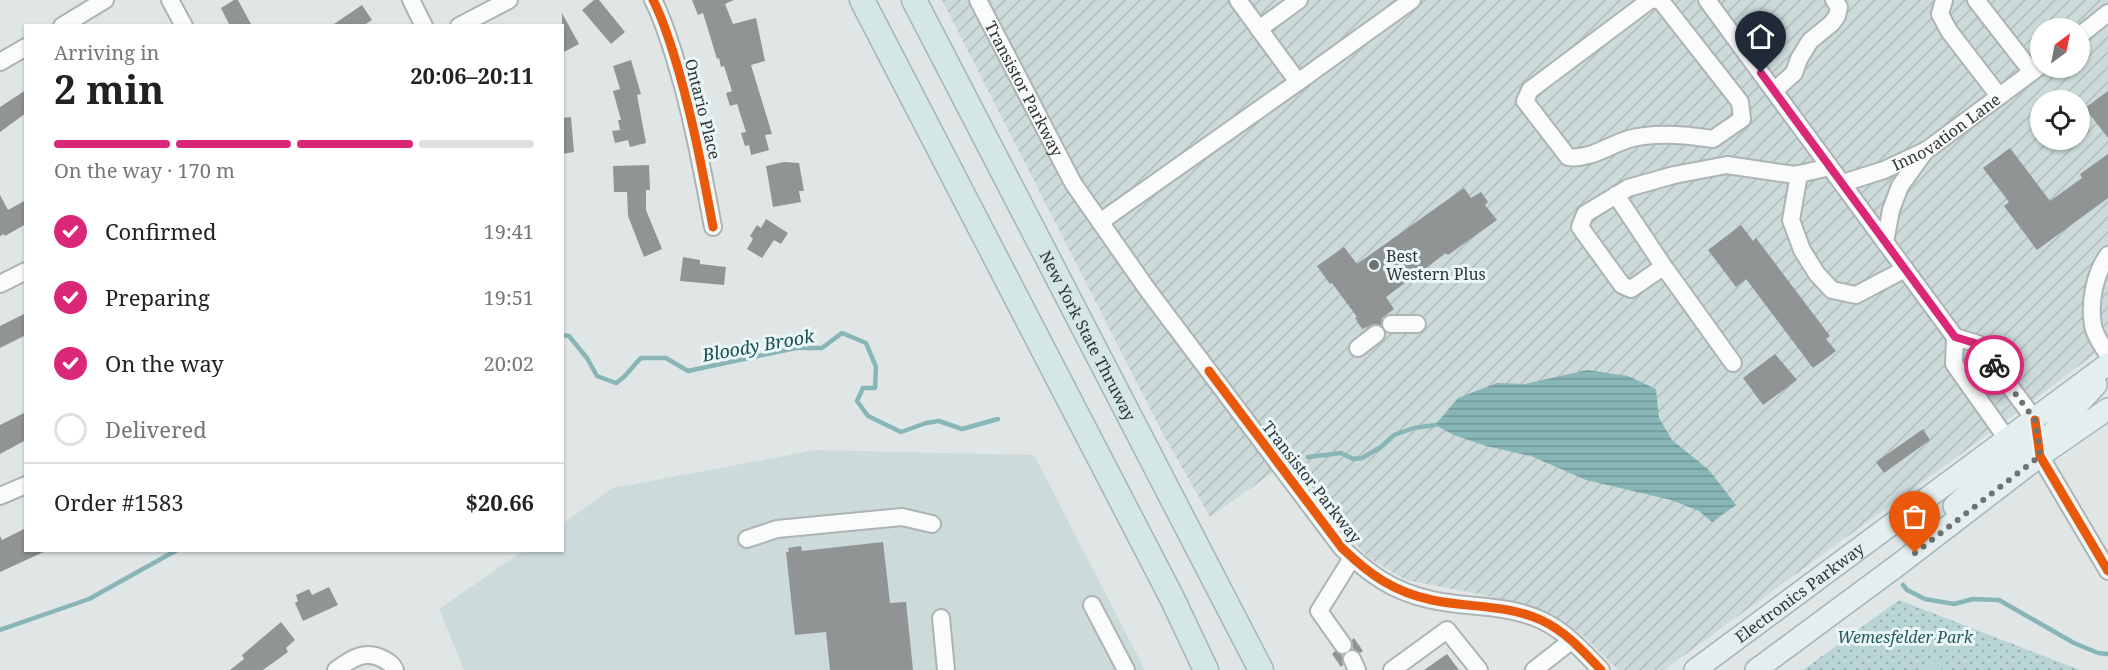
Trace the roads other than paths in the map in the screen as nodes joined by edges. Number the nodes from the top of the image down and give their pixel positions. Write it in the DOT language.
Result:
graph roads {
  1 [pos="105,0"];
  2 [pos="170,0"];
  3 [pos="411,0"];
  4 [pos="509,0"];
  5 [pos="653,0"];
  6 [pos="862,0"];
  7 [pos="914,0"];
  8 [pos="978,0"];
  9 [pos="1238,0"];
  10 [pos="1299,0"];
  11 [pos="1412,0"];
  12 [pos="1650,0"];
  13 [pos="1656,0"];
  14 [pos="1707,0"];
  15 [pos="1834,0"];
  16 [pos="1944,0"];
  17 [pos="1976,0"];
  18 [pos="2108,13"];
  19 [pos="65,24"];
  20 [pos="182,24"];
  21 [pos="423,24"];
  22 [pos="463,24"];
  23 [pos="2090,27"];
  24 [pos="1259,30"];
  25 [pos="24,48"];
  26 [pos="0,62"];
  27 [pos="2030,62"];
  28 [pos="2030,73"];
  29 [pos="1298,82"];
  30 [pos="1774,91"];
  31 [pos="1999,96"];
  32 [pos="1713,139"];
  33 [pos="1927,150"];
  34 [pos="1726,165"];
  35 [pos="1830,167"];
  36 [pos="1799,174"];
  37 [pos="1843,183"];
  38 [pos="1616,195"];
  39 [pos="1100,222"];
  40 [pos="713,227"];
  41 [pos="1885,242"];
  42 [pos="2108,255"];
  43 [pos="1905,268"];
  44 [pos="24,272"];
  45 [pos="1668,273"];
  46 [pos="0,284"];
  47 [pos="1391,324"];
  48 [pos="1417,324"];
  49 [pos="1376,334"];
  50 [pos="1955,337"];
  51 [pos="1358,348"];
  52 [pos="2108,355"];
  53 [pos="1733,363"];
  54 [pos="2108,365"];
  55 [pos="2108,409"];
  56 [pos="2035,420"];
  57 [pos="2023,447"];
  58 [pos="24,486"];
  59 [pos="0,496"];
  60 [pos="932,524"];
  61 [pos="747,539"];
  62 [pos="1352,558"];
  63 [pos="2108,571"];
  64 [pos="1092,605"];
  65 [pos="941,618"];
  66 [pos="1571,641"];
  67 [pos="1351,658"];
  68 [pos="336,670"];
  69 [pos="396,670"];
  70 [pos="946,670"];
  71 [pos="1126,670"];
  72 [pos="1206,670"];
  73 [pos="1261,670"];
  74 [pos="1392,670"];
  75 [pos="1479,670"];
  76 [pos="1534,670"];
  77 [pos="1600,670"];
  78 [pos="1695,670"];
  79 [pos="1756,670"];
  1 -- 19 [label="street"];
  2 -- 20 [label="street"];
  3 -- 21 [label="street"];
  4 -- 22 [label="street"];
  5 -- 40 [label="street, Ontario Place"];
  6 -- 72 [label="highway"];
  7 -- 73 [label="highway, New York State Thruway"];
  8 -- 39 [label="street, Transistor Parkway"];
  9 -- 24 [label="street"];
  10 -- 24 [label="street"];
  11 -- 29 [label="street"];
  12 -- 32 [label="street"];
  13 -- 32 [label="street"];
  14 -- 30 [label="street"];
  15 -- 30 [label="street"];
  16 -- 31 [label="street"];
  17 -- 27 [label="street"];
  18 -- 23 [label="street"];
  24 -- 29 [label="street"];
  25 -- 26 [label="street"];
  28 -- 31 [label="street, Innovation Lane"];
  29 -- 39 [label="street"];
  30 -- 35 [label="street"];
  31 -- 33 [label="street, Innovation Lane"];
  32 -- 34 [label="street"];
  33 -- 37 [label="street, Innovation Lane"];
  33 -- 41 [label="street"];
  34 -- 36 [label="street"];
  34 -- 38 [label="street"];
  35 -- 36 [label="street"];
  35 -- 37 [label="street"];
  36 -- 43 [label="street"];
  37 -- 41 [label="street"];
  38 -- 45 [label="street"];
  38 -- 45 [label="street"];
  39 -- 62 [label="street, Transistor Parkway"];
  41 -- 43 [label="street"];
  42 -- 52 [label="street"];
  43 -- 50 [label="street"];
  44 -- 46 [label="street"];
  45 -- 53 [label="street"];
  47 -- 48 [label="street"];
  49 -- 51 [label="street"];
  50 -- 56 [label="street"];
  50 -- 57 [label="street"];
  54 -- 56 [label="main road"];
  54 -- 57 [label="main road"];
  55 -- 57 [label="main road, Electronics Parkway"];
  56 -- 57 [label="main road"];
  57 -- 63 [label="street"];
  57 -- 78 [label="main road, Electronics Parkway"];
  57 -- 79 [label="main road"];
  58 -- 59 [label="street"];
  60 -- 61 [label="street"];
  62 -- 66 [label="street, Transistor Parkway"];
  62 -- 67 [label="street"];
  64 -- 71 [label="street"];
  65 -- 70 [label="street"];
  66 -- 76 [label="street"];
  66 -- 77 [label="street, Transistor Parkway"];
  68 -- 69 [label="street"];
  74 -- 75 [label="street"];
}
